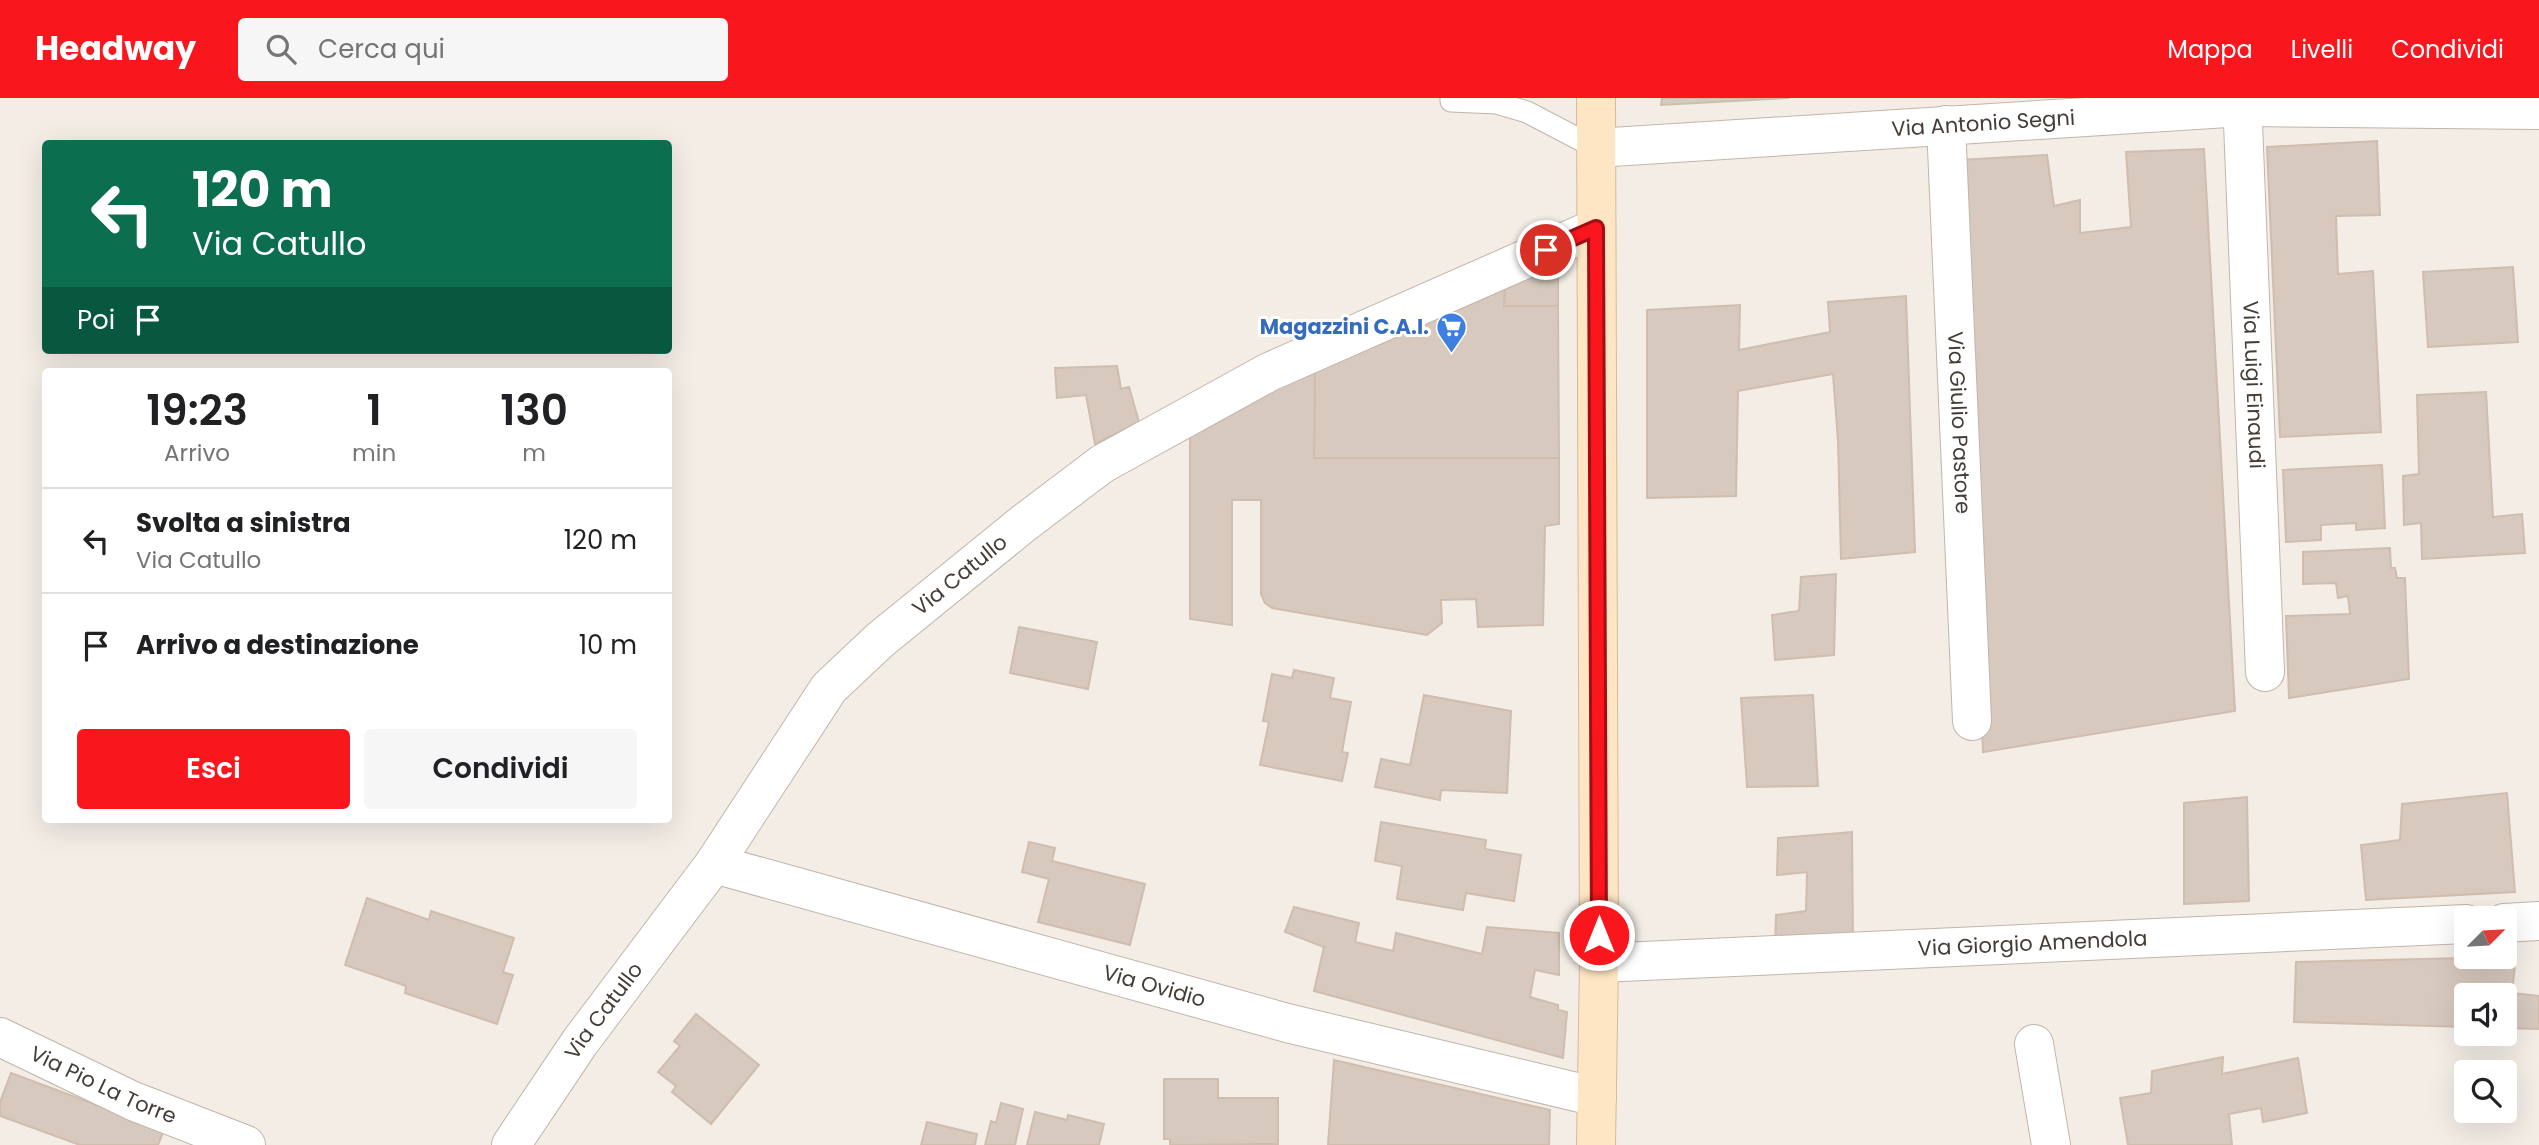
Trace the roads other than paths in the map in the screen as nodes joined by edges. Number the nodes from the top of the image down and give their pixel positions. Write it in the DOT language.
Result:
graph roads {
  1 [pos="1451,98"];
  2 [pos="1596,98"];
  3 [pos="1496,100"];
  4 [pos="2242,103"];
  5 [pos="1527,105"];
  6 [pos="2539,110"];
  7 [pos="1946,125"];
  8 [pos="1596,148"];
  9 [pos="1596,228"];
  10 [pos="2265,671"];
  11 [pos="1972,720"];
  12 [pos="714,864"];
  13 [pos="2539,921"];
  14 [pos="2517,922"];
  15 [pos="2454,925"];
  16 [pos="1599,962"];
  17 [pos="0,1037"];
  18 [pos="2034,1044"];
  19 [pos="1597,1097"];
  20 [pos="246,1145"];
  21 [pos="511,1145"];
  22 [pos="1596,1145"];
  23 [pos="2051,1145"];
  1 -- 3 [label="lane"];
  2 -- 8 [label="main road"];
  3 -- 5 [label="lane"];
  4 -- 6 [label="street, Via Antonio Segni"];
  4 -- 7 [label="street, Via Antonio Segni"];
  4 -- 10 [label="street, Via Luigi Einaudi"];
  5 -- 8 [label="lane"];
  7 -- 8 [label="street, Via Antonio Segni"];
  7 -- 11 [label="street, Via Giulio Pastore"];
  8 -- 9 [label="main road"];
  9 -- 12 [label="street, Via Catullo"];
  9 -- 16 [label="main road"];
  12 -- 19 [label="street, Via Ovidio"];
  12 -- 21 [label="street, Via Catullo"];
  13 -- 14 [label="street"];
  15 -- 16 [label="street, Via Giorgio Amendola"];
  16 -- 19 [label="main road"];
  17 -- 20 [label="street, Via Pio La Torre"];
  18 -- 23 [label="street"];
  19 -- 22 [label="main road"];
}
